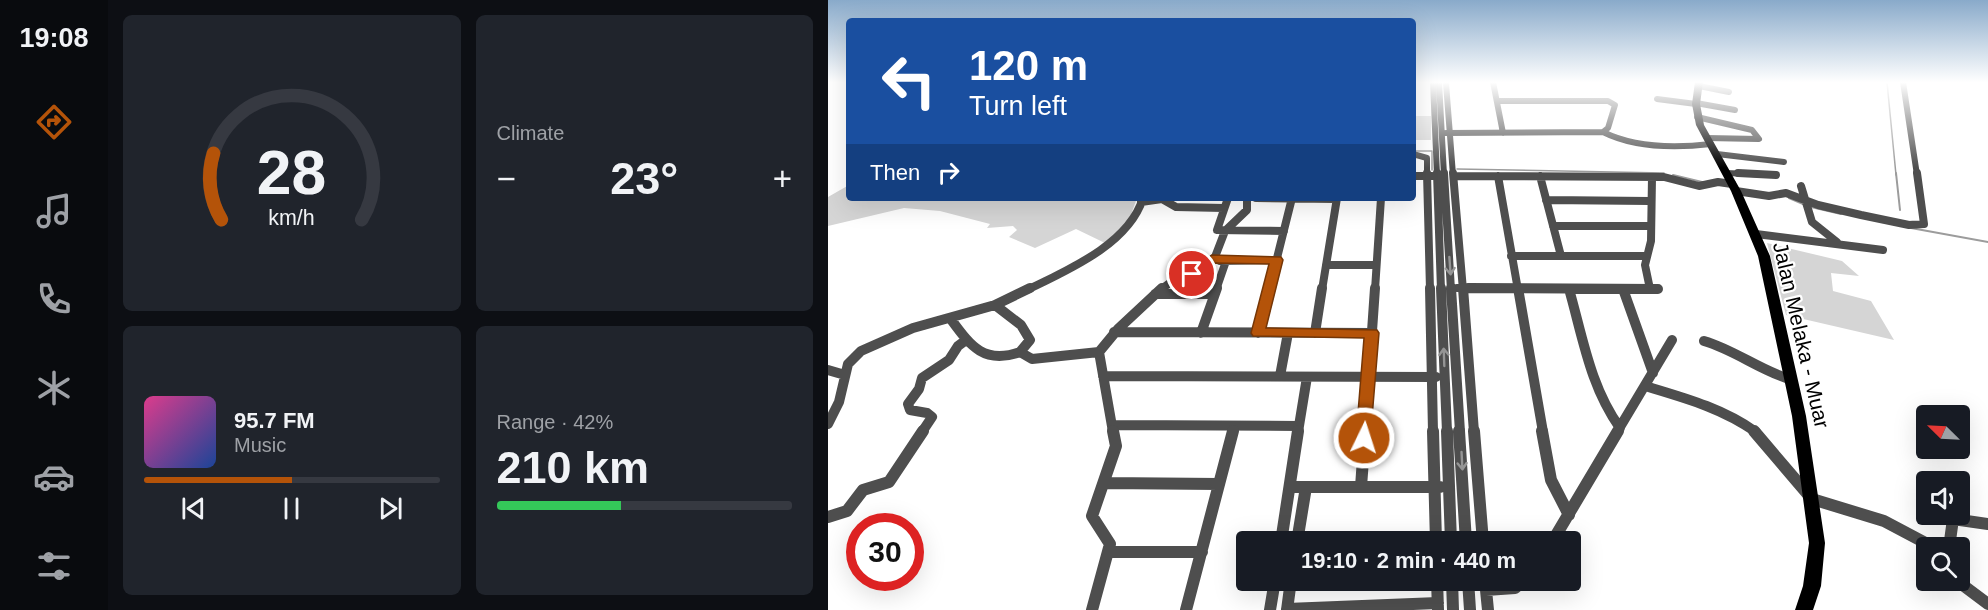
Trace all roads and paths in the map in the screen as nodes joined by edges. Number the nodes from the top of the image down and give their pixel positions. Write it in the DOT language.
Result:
graph roads {
  1 [pos="1438,110"];
  2 [pos="1441,110"];
  3 [pos="1444,110"];
  4 [pos="1499,110"];
  5 [pos="1612,110"];
  6 [pos="1696,110"];
  7 [pos="1907,110"];
  8 [pos="1697,117"];
  9 [pos="1603,132"];
  10 [pos="1442,133"];
  11 [pos="1503,133"];
  12 [pos="1710,142"];
  13 [pos="1750,144"];
  14 [pos="1717,154"];
  15 [pos="1416,155"];
  16 [pos="1784,162"];
  17 [pos="1726,173"];
  18 [pos="1776,175"];
  19 [pos="1416,176"];
  20 [pos="1441,176"];
  21 [pos="1498,176"];
  22 [pos="1540,176"];
  23 [pos="1652,177"];
  24 [pos="1801,186"];
  25 [pos="1734,188"];
  26 [pos="1546,200"];
  27 [pos="1142,201"];
  28 [pos="1166,201"];
  29 [pos="1227,201"];
  30 [pos="1247,201"];
  31 [pos="1291,201"];
  32 [pos="1337,201"];
  33 [pos="1381,201"];
  34 [pos="1650,201"];
  35 [pos="1805,203"];
  36 [pos="1224,208"];
  37 [pos="1553,226"];
  38 [pos="1650,226"];
  39 [pos="1225,231"];
  40 [pos="1284,231"];
  41 [pos="1756,234"];
  42 [pos="1839,243"];
  43 [pos="1883,250"];
  44 [pos="1511,256"];
  45 [pos="1560,256"];
  46 [pos="1646,256"];
  47 [pos="1212,259"];
  48 [pos="1276,260"];
  49 [pos="1226,261"];
  50 [pos="1326,265"];
  51 [pos="1376,266"];
  52 [pos="1452,288"];
  53 [pos="1516,288"];
  54 [pos="1569,288"];
  55 [pos="1623,289"];
  56 [pos="1155,294"];
  57 [pos="1214,294"];
  58 [pos="995,306"];
  59 [pos="950,318"];
  60 [pos="1114,332"];
  61 [pos="1201,333"];
  62 [pos="1258,333"];
  63 [pos="1288,333"];
  64 [pos="1315,333"];
  65 [pos="1372,333"];
  66 [pos="966,340"];
  67 [pos="1672,340"];
  68 [pos="1704,341"];
  69 [pos="1020,352"];
  70 [pos="1099,352"];
  71 [pos="828,370"];
  72 [pos="1653,373"];
  73 [pos="845,375"];
  74 [pos="1103,376"];
  75 [pos="1280,376"];
  76 [pos="1307,377"];
  77 [pos="1369,377"];
  78 [pos="1432,377"];
  79 [pos="1445,377"];
  80 [pos="1792,380"];
  81 [pos="1644,386"];
  82 [pos="828,424"];
  83 [pos="1113,425"];
  84 [pos="1234,426"];
  85 [pos="1299,426"];
  86 [pos="1620,428"];
  87 [pos="1104,483"];
  88 [pos="1219,484"];
  89 [pos="1290,487"];
  90 [pos="1306,487"];
  91 [pos="1361,487"];
  92 [pos="1435,487"];
  93 [pos="1449,487"];
  94 [pos="1464,487"];
  95 [pos="1812,499"];
  96 [pos="1569,515"];
  97 [pos="828,517"];
  98 [pos="1988,524"];
  99 [pos="1283,531"];
  100 [pos="1299,531"];
  101 [pos="1436,531"];
  102 [pos="1451,531"];
  103 [pos="1466,531"];
  104 [pos="1482,531"];
  105 [pos="1559,531"];
  106 [pos="1951,537"];
  107 [pos="1916,538"];
  108 [pos="1108,552"];
  109 [pos="1202,552"];
  110 [pos="1970,590"];
  111 [pos="1273,591"];
  112 [pos="1289,591"];
  113 [pos="1437,591"];
  114 [pos="1452,591"];
  115 [pos="1468,591"];
  116 [pos="1504,591"];
  117 [pos="1487,596"];
  118 [pos="1988,604"];
  119 [pos="1469,606"];
  120 [pos="1438,607"];
  121 [pos="1287,609"];
  122 [pos="1092,610"];
  123 [pos="1186,610"];
  124 [pos="1270,610"];
  125 [pos="1453,610"];
  126 [pos="1804,610"];
  1 -- 10 [label="street"];
  2 -- 10 [label="street"];
  3 -- 10 [label="street"];
  4 -- 11 [label="street"];
  5 -- 9 [label="street"];
  6 -- 8 [label="main road, Jalan Melaka - Muar"];
  7 -- 35 [label="street"];
  8 -- 12 [label="main road, Jalan Melaka - Muar"];
  8 -- 12 [label="street"];
  9 -- 11 [label="street"];
  9 -- 12 [label="street"];
  10 -- 11 [label="street"];
  10 -- 20 [label="street"];
  10 -- 20 [label="street"];
  12 -- 13 [label="street"];
  12 -- 14 [label="main road, Jalan Melaka - Muar"];
  14 -- 16 [label="street"];
  14 -- 17 [label="main road, Jalan Melaka - Muar"];
  15 -- 20 [label="street"];
  17 -- 18 [label="street"];
  17 -- 25 [label="main road, Jalan Melaka - Muar"];
  19 -- 20 [label="street"];
  20 -- 21 [label="street"];
  20 -- 52 [label="street"];
  52 -- 20 [label="street, one-way"];
  20 -- 78 [label="street"];
  21 -- 22 [label="street"];
  21 -- 44 [label="street"];
  22 -- 23 [label="street"];
  22 -- 26 [label="street"];
  23 -- 25 [label="street"];
  23 -- 34 [label="street"];
  24 -- 35 [label="street"];
  25 -- 35 [label="street"];
  25 -- 41 [label="main road, Jalan Melaka - Muar"];
  26 -- 34 [label="street"];
  26 -- 37 [label="street"];
  27 -- 58 [label="street"];
  28 -- 36 [label="street"];
  29 -- 36 [label="street"];
  30 -- 39 [label="street"];
  31 -- 40 [label="street"];
  32 -- 50 [label="street"];
  33 -- 51 [label="street"];
  34 -- 38 [label="street"];
  35 -- 42 [label="street"];
  36 -- 39 [label="street"];
  37 -- 38 [label="street"];
  37 -- 45 [label="street"];
  38 -- 46 [label="street"];
  39 -- 40 [label="street"];
  39 -- 47 [label="street"];
  40 -- 48 [label="street"];
  41 -- 42 [label="street"];
  41 -- 80 [label="main road, Jalan Melaka - Muar"];
  42 -- 43 [label="street"];
  44 -- 45 [label="street"];
  44 -- 53 [label="street"];
  45 -- 46 [label="street"];
  46 -- 55 [label="street"];
  47 -- 49 [label="street"];
  47 -- 56 [label="street"];
  48 -- 49 [label="street"];
  48 -- 62 [label="street"];
  49 -- 57 [label="street"];
  50 -- 51 [label="street"];
  50 -- 64 [label="street"];
  51 -- 65 [label="street"];
  52 -- 53 [label="street"];
  79 -- 52 [label="street, one-way"];
  52 -- 94 [label="street, one-way"];
  52 -- 104 [label="street"];
  53 -- 54 [label="street"];
  53 -- 96 [label="street"];
  54 -- 55 [label="street"];
  54 -- 86 [label="street"];
  55 -- 72 [label="street"];
  56 -- 57 [label="street"];
  56 -- 60 [label="street"];
  57 -- 61 [label="street"];
  58 -- 59 [label="street"];
  58 -- 69 [label="street"];
  59 -- 66 [label="street"];
  59 -- 73 [label="street"];
  60 -- 61 [label="street"];
  60 -- 70 [label="street"];
  61 -- 62 [label="street"];
  62 -- 63 [label="street"];
  63 -- 64 [label="street"];
  63 -- 75 [label="street"];
  64 -- 65 [label="street"];
  65 -- 77 [label="street"];
  66 -- 69 [label="street"];
  66 -- 97 [label="street"];
  67 -- 72 [label="street"];
  68 -- 80 [label="street"];
  69 -- 70 [label="street"];
  70 -- 74 [label="street"];
  71 -- 73 [label="street"];
  72 -- 81 [label="street"];
  73 -- 82 [label="street"];
  74 -- 75 [label="street"];
  74 -- 83 [label="street"];
  75 -- 76 [label="street"];
  76 -- 77 [label="street"];
  76 -- 85 [label="street"];
  77 -- 78 [label="street"];
  77 -- 91 [label="street"];
  78 -- 79 [label="street"];
  78 -- 92 [label="street"];
  79 -- 93 [label="street"];
  80 -- 95 [label="main road, Jalan Melaka - Muar"];
  81 -- 86 [label="street"];
  81 -- 95 [label="street"];
  83 -- 84 [label="street"];
  83 -- 87 [label="street"];
  84 -- 85 [label="street"];
  84 -- 88 [label="street"];
  85 -- 89 [label="street"];
  86 -- 96 [label="street"];
  87 -- 88 [label="street"];
  87 -- 108 [label="street"];
  88 -- 109 [label="street"];
  89 -- 90 [label="street"];
  89 -- 99 [label="street"];
  90 -- 91 [label="street"];
  90 -- 100 [label="street"];
  91 -- 92 [label="street"];
  92 -- 93 [label="street"];
  92 -- 101 [label="street"];
  93 -- 94 [label="street"];
  93 -- 102 [label="street"];
  94 -- 103 [label="street"];
  95 -- 107 [label="street"];
  95 -- 126 [label="main road, Jalan Melaka - Muar"];
  96 -- 105 [label="street"];
  98 -- 106 [label="street"];
  108 -- 109 [label="street"];
  108 -- 122 [label="street"];
  109 -- 123 [label="street"];
  110 -- 118 [label="street"];
  111 -- 124 [label="street"];
  112 -- 121 [label="street"];
  113 -- 120 [label="street"];
  114 -- 125 [label="street"];
  115 -- 119 [label="street"];
  116 -- 117 [label="street"];
  117 -- 119 [label="street"];
  120 -- 121 [label="street"];
}
